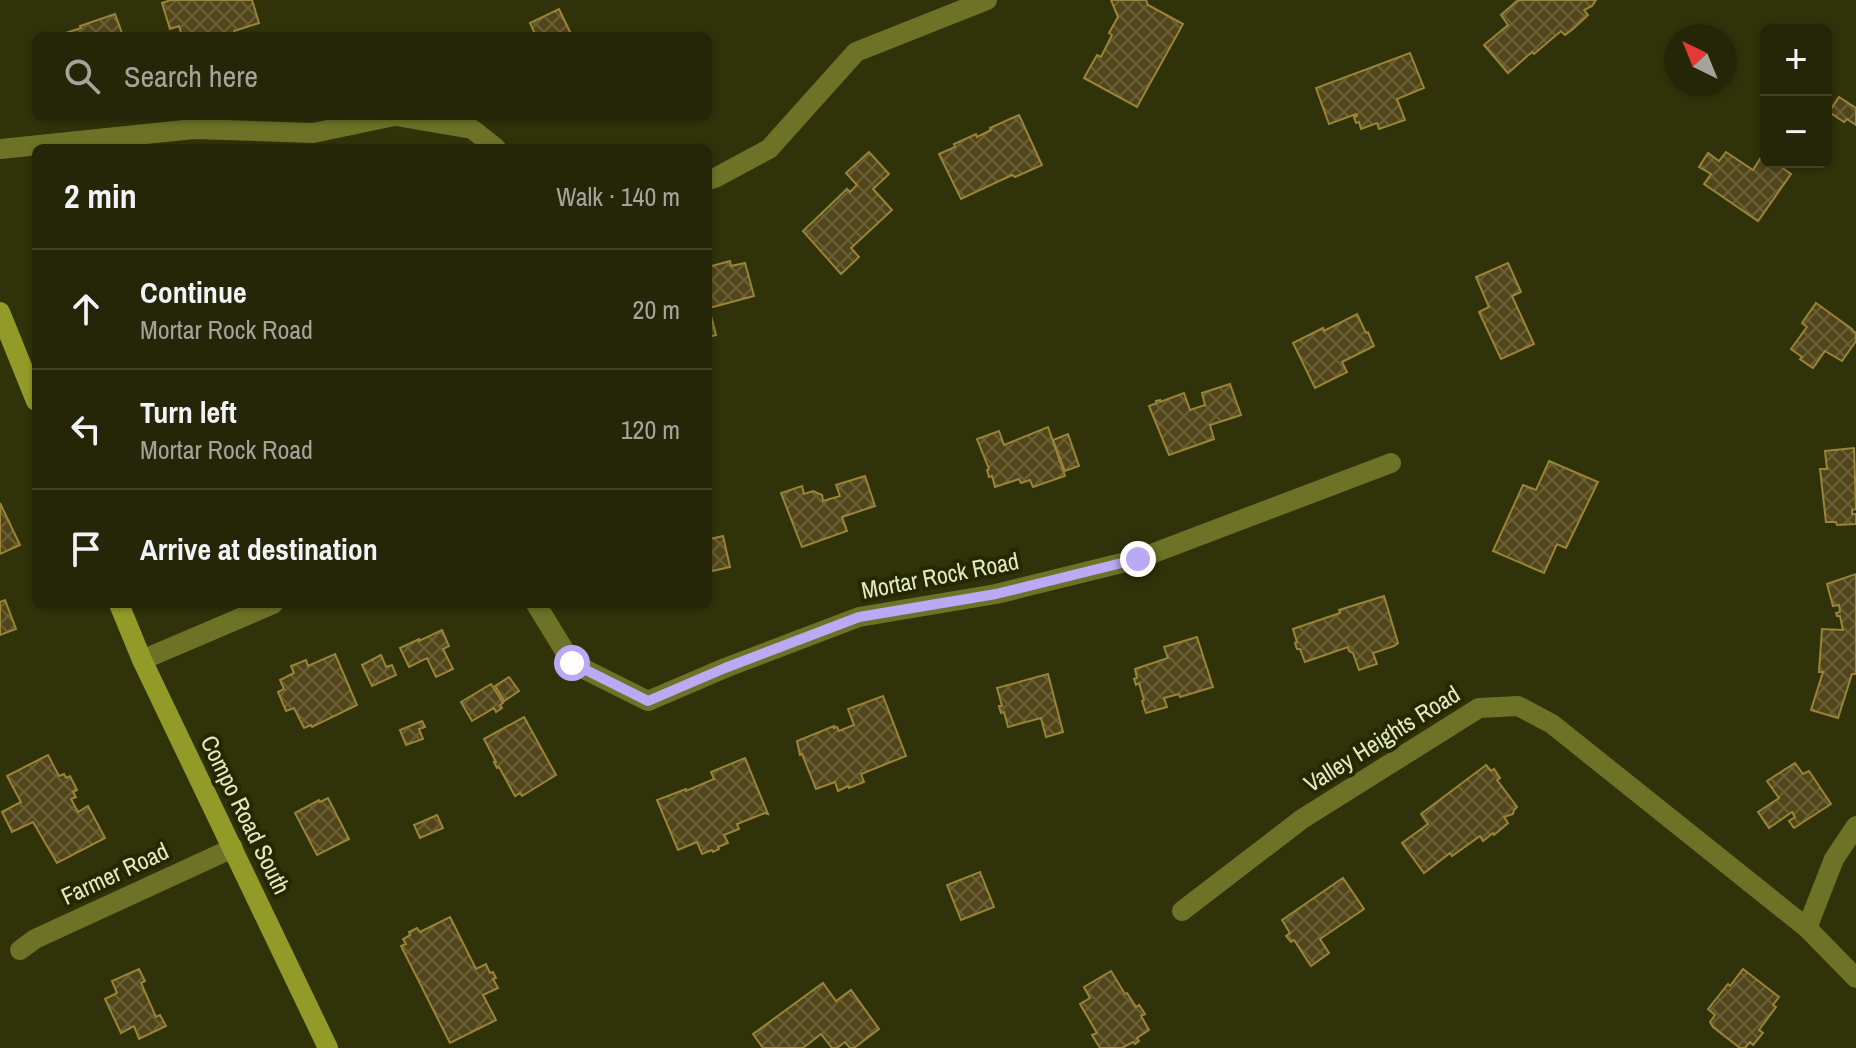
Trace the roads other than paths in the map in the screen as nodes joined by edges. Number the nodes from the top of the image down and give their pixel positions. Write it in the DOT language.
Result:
graph roads {
  1 [pos="987,0"];
  2 [pos="376,120"];
  3 [pos="419,120"];
  4 [pos="48,144"];
  5 [pos="491,144"];
  6 [pos="32,146"];
  7 [pos="0,149"];
  8 [pos="712,179"];
  9 [pos="0,312"];
  10 [pos="32,391"];
  11 [pos="1391,463"];
  12 [pos="121,608"];
  13 [pos="264,608"];
  14 [pos="538,608"];
  15 [pos="142,660"];
  16 [pos="1856,826"];
  17 [pos="233,848"];
  18 [pos="1182,911"];
  19 [pos="1807,928"];
  20 [pos="20,950"];
  21 [pos="1856,978"];
  22 [pos="328,1048"];
  1 -- 8 [label="street"];
  2 -- 4 [label="street"];
  3 -- 5 [label="street"];
  6 -- 7 [label="street"];
  9 -- 10 [label="main road"];
  11 -- 14 [label="street, Mortar Rock Road"];
  12 -- 15 [label="main road, Compo Road South"];
  13 -- 15 [label="street"];
  15 -- 17 [label="main road, Compo Road South"];
  16 -- 19 [label="street"];
  17 -- 20 [label="street, Farmer Road"];
  17 -- 22 [label="main road, Compo Road South"];
  18 -- 19 [label="street, Valley Heights Road"];
  19 -- 21 [label="street, Valley Heights Road"];
}
